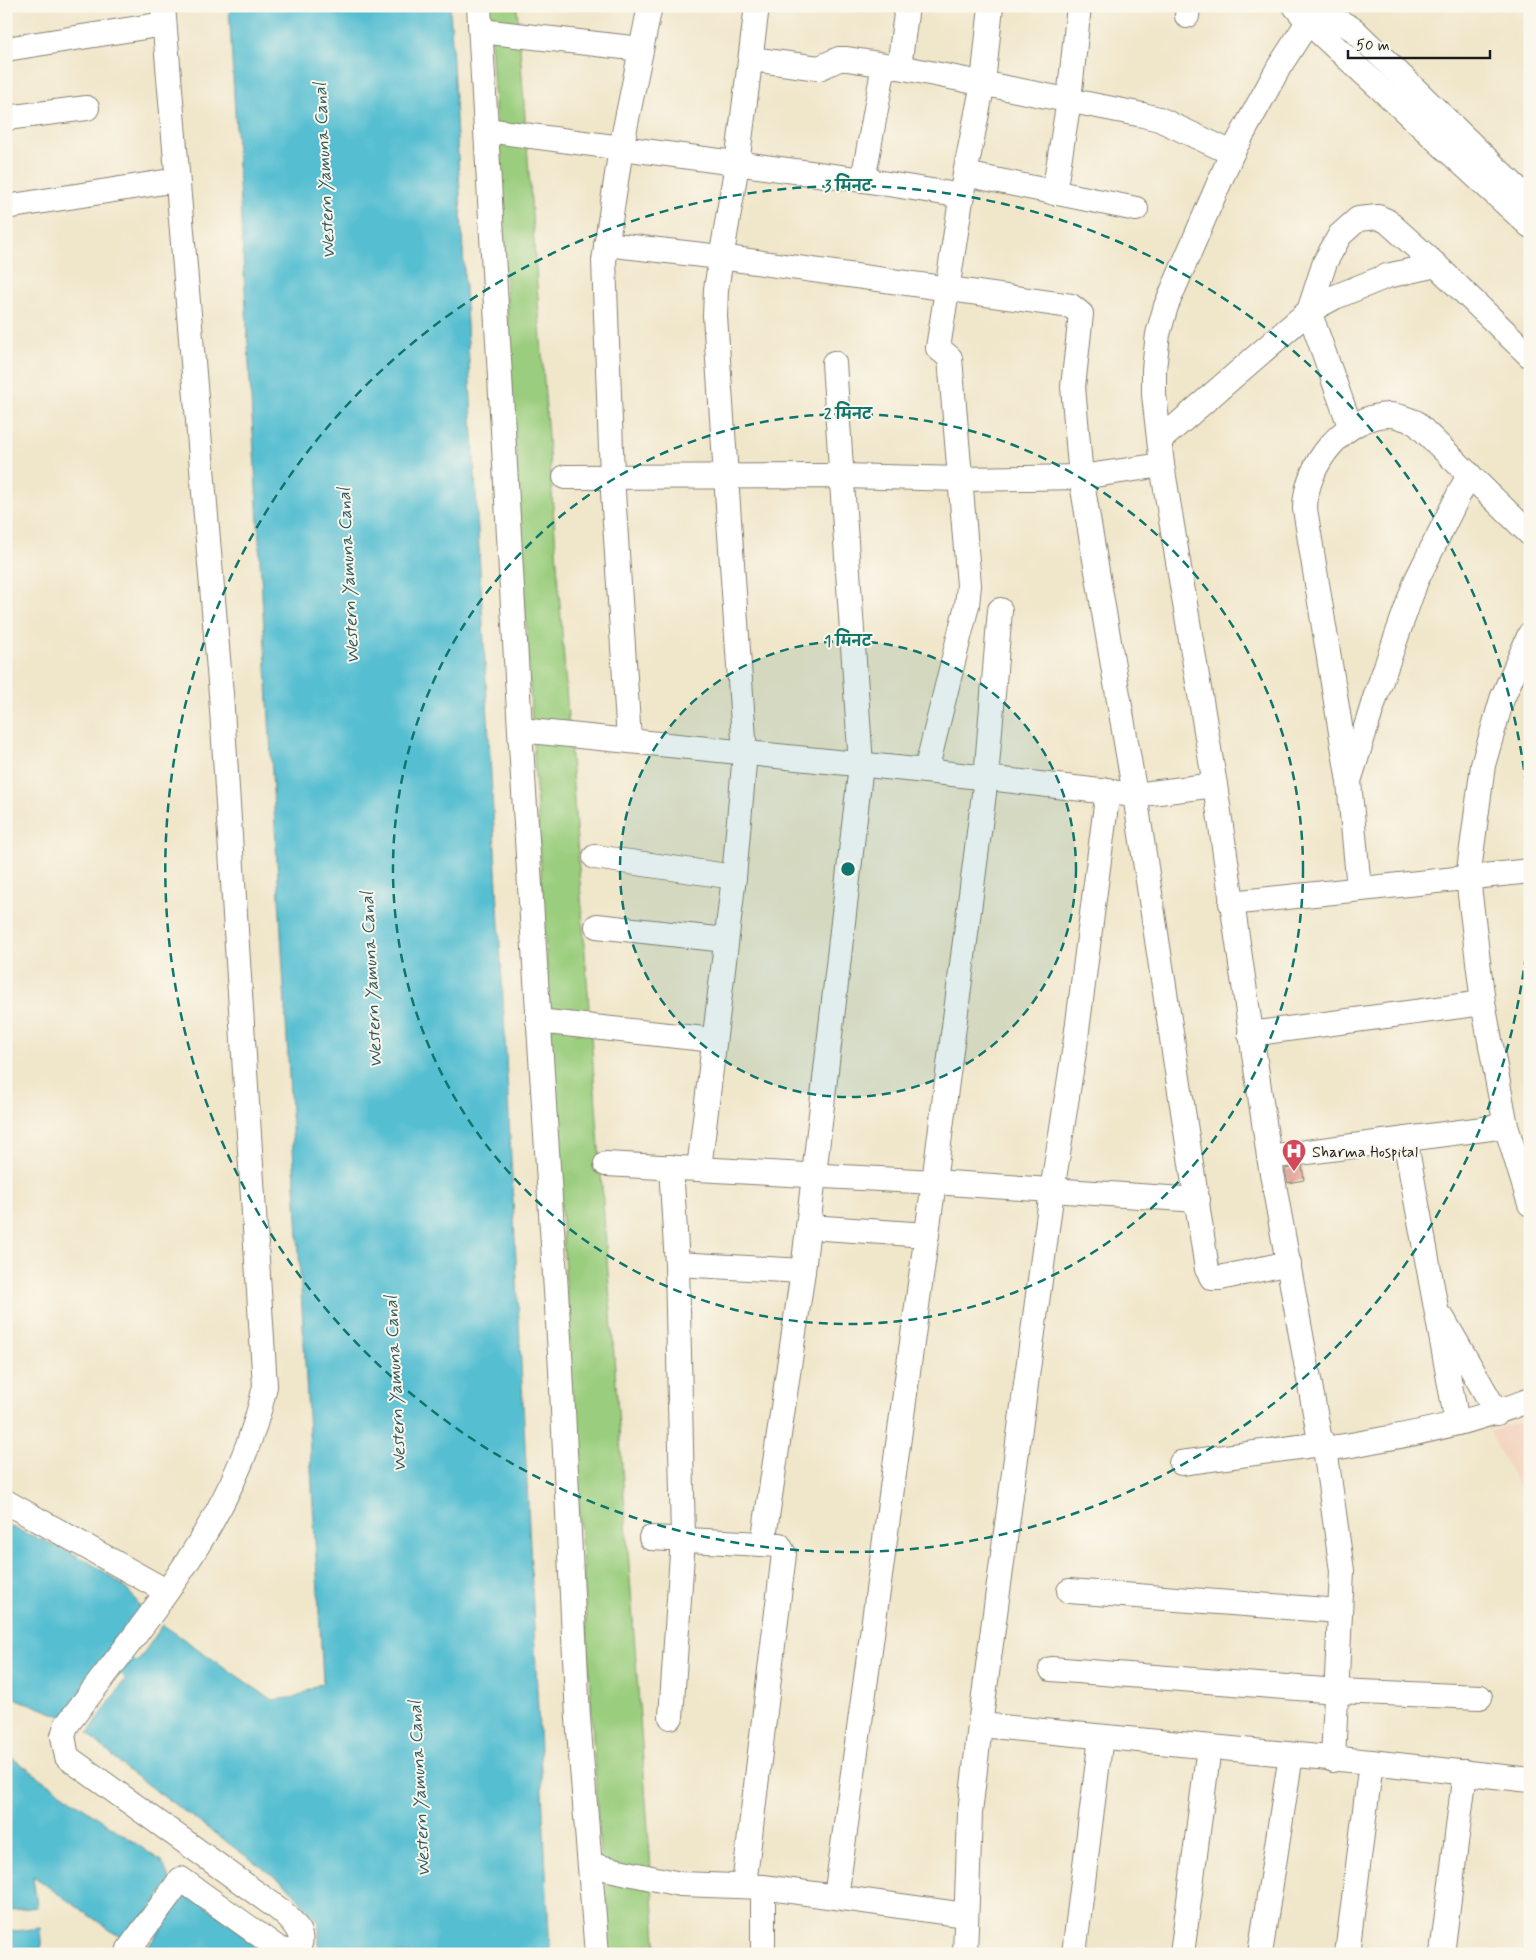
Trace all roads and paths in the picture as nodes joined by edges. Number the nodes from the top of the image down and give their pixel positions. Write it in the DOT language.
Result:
graph roads {
  1 [pos="480,6"];
  2 [pos="650,6"];
  3 [pos="757,6"];
  4 [pos="907,6"];
  5 [pos="992,6"];
  6 [pos="1079,6"];
  7 [pos="1302,14"];
  8 [pos="163,15"];
  9 [pos="481,32"];
  10 [pos="6,49"];
  11 [pos="641,49"];
  12 [pos="751,59"];
  13 [pos="892,66"];
  14 [pos="983,83"];
  15 [pos="1069,100"];
  16 [pos="87,108"];
  17 [pos="6,118"];
  18 [pos="486,130"];
  19 [pos="621,148"];
  20 [pos="1232,153"];
  21 [pos="737,164"];
  22 [pos="177,180"];
  23 [pos="863,180"];
  24 [pos="964,185"];
  25 [pos="1054,193"];
  26 [pos="1530,201"];
  27 [pos="6,206"];
  28 [pos="1136,209"];
  29 [pos="1530,226"];
  30 [pos="606,244"];
  31 [pos="720,257"];
  32 [pos="1436,264"];
  33 [pos="948,290"];
  34 [pos="1308,311"];
  35 [pos="1530,356"];
  36 [pos="834,363"];
  37 [pos="1350,426"];
  38 [pos="1160,440"];
  39 [pos="1162,465"];
  40 [pos="1469,474"];
  41 [pos="612,476"];
  42 [pos="842,476"];
  43 [pos="565,477"];
  44 [pos="726,477"];
  45 [pos="1081,477"];
  46 [pos="962,479"];
  47 [pos="1530,534"];
  48 [pos="1000,610"];
  49 [pos="1530,634"];
  50 [pos="520,730"];
  51 [pos="629,740"];
  52 [pos="745,753"];
  53 [pos="861,765"];
  54 [pos="926,771"];
  55 [pos="986,778"];
  56 [pos="1348,782"];
  57 [pos="1215,786"];
  58 [pos="1108,790"];
  59 [pos="1135,795"];
  60 [pos="595,857"];
  61 [pos="1530,871"];
  62 [pos="734,878"];
  63 [pos="1468,878"];
  64 [pos="1359,888"];
  65 [pos="1231,903"];
  66 [pos="597,926"];
  67 [pos="726,940"];
  68 [pos="1483,1003"];
  69 [pos="538,1022"];
  70 [pos="1250,1034"];
  71 [pos="714,1040"];
  72 [pos="1506,1126"];
  73 [pos="1405,1139"];
  74 [pos="1269,1157"];
  75 [pos="606,1164"];
  76 [pos="671,1168"];
  77 [pos="699,1169"];
  78 [pos="815,1176"];
  79 [pos="934,1182"];
  80 [pos="1052,1191"];
  81 [pos="1198,1200"];
  82 [pos="1530,1204"];
  83 [pos="809,1227"];
  84 [pos="927,1235"];
  85 [pos="1289,1263"];
  86 [pos="677,1264"];
  87 [pos="803,1271"];
  88 [pos="1435,1305"];
  89 [pos="1530,1400"];
  90 [pos="1497,1413"];
  91 [pos="1456,1424"];
  92 [pos="1323,1446"];
  93 [pos="1181,1464"];
  94 [pos="6,1502"];
  95 [pos="651,1538"];
  96 [pos="683,1539"];
  97 [pos="763,1544"];
  98 [pos="1069,1591"];
  99 [pos="166,1592"];
  100 [pos="1340,1612"];
  101 [pos="1051,1669"];
  102 [pos="1336,1691"];
  103 [pos="1480,1697"];
  104 [pos="671,1717"];
  105 [pos="980,1725"];
  106 [pos="1100,1737"];
  107 [pos="1209,1747"];
  108 [pos="1290,1755"];
  109 [pos="1334,1760"];
  110 [pos="1371,1762"];
  111 [pos="1465,1772"];
  112 [pos="1530,1780"];
  113 [pos="590,1865"];
  114 [pos="753,1886"];
  115 [pos="836,1897"];
  116 [pos="965,1915"];
  117 [pos="128,1953"];
  118 [pos="596,1954"];
  119 [pos="763,1954"];
  120 [pos="965,1954"];
  121 [pos="1074,1954"];
  122 [pos="1182,1954"];
  123 [pos="1260,1954"];
  124 [pos="1347,1954"];
  125 [pos="1442,1954"];
  1 -- 9 [label="street"];
  2 -- 11 [label="street"];
  3 -- 12 [label="street"];
  4 -- 13 [label="street"];
  5 -- 14 [label="street"];
  6 -- 15 [label="street"];
  7 -- 20 [label="street"];
  7 -- 26 [label="street"];
  7 -- 29 [label="street"];
  8 -- 10 [label="street"];
  8 -- 22 [label="street"];
  9 -- 11 [label="street"];
  9 -- 18 [label="street"];
  11 -- 19 [label="street"];
  12 -- 13 [label="street"];
  12 -- 21 [label="street"];
  13 -- 14 [label="street"];
  13 -- 23 [label="street"];
  14 -- 15 [label="street"];
  14 -- 24 [label="street"];
  15 -- 20 [label="street"];
  15 -- 25 [label="street"];
  16 -- 17 [label="street"];
  18 -- 19 [label="street"];
  18 -- 50 [label="street"];
  19 -- 21 [label="street"];
  19 -- 30 [label="street"];
  20 -- 38 [label="street"];
  21 -- 23 [label="street"];
  21 -- 31 [label="street"];
  22 -- 27 [label="street"];
  22 -- 99 [label="street"];
  23 -- 24 [label="street"];
  24 -- 25 [label="street"];
  24 -- 33 [label="street"];
  25 -- 28 [label="street"];
  30 -- 31 [label="street"];
  30 -- 41 [label="street"];
  31 -- 33 [label="street"];
  31 -- 44 [label="street"];
  32 -- 34 [label="street"];
  32 -- 34 [label="street"];
  32 -- 35 [label="street"];
  33 -- 45 [label="street"];
  33 -- 46 [label="street"];
  34 -- 37 [label="street"];
  34 -- 38 [label="street"];
  36 -- 42 [label="street"];
  37 -- 40 [label="street"];
  37 -- 56 [label="street"];
  38 -- 39 [label="street"];
  39 -- 45 [label="street"];
  39 -- 57 [label="street"];
  40 -- 47 [label="street"];
  40 -- 56 [label="street"];
  41 -- 43 [label="street"];
  41 -- 44 [label="street"];
  41 -- 51 [label="street"];
  42 -- 44 [label="street"];
  42 -- 46 [label="street"];
  42 -- 53 [label="street"];
  44 -- 52 [label="street"];
  45 -- 46 [label="street"];
  45 -- 59 [label="street"];
  46 -- 54 [label="street"];
  48 -- 55 [label="street"];
  49 -- 63 [label="street"];
  50 -- 51 [label="street"];
  50 -- 69 [label="street"];
  51 -- 52 [label="street"];
  52 -- 53 [label="street"];
  52 -- 62 [label="street"];
  53 -- 54 [label="street"];
  53 -- 78 [label="street"];
  54 -- 55 [label="street"];
  55 -- 58 [label="street"];
  55 -- 79 [label="street"];
  56 -- 64 [label="street"];
  57 -- 59 [label="street"];
  57 -- 65 [label="street"];
  58 -- 59 [label="street"];
  58 -- 80 [label="street"];
  59 -- 81 [label="street"];
  60 -- 62 [label="street"];
  61 -- 63 [label="street"];
  62 -- 67 [label="street"];
  63 -- 64 [label="street"];
  63 -- 68 [label="street"];
  64 -- 65 [label="street"];
  65 -- 70 [label="street"];
  66 -- 67 [label="street"];
  67 -- 71 [label="street"];
  68 -- 70 [label="street"];
  68 -- 72 [label="street"];
  69 -- 71 [label="street"];
  69 -- 113 [label="street"];
  70 -- 74 [label="street"];
  71 -- 77 [label="street"];
  72 -- 73 [label="street"];
  72 -- 82 [label="street"];
  73 -- 74 [label="street"];
  73 -- 88 [label="street"];
  74 -- 85 [label="street"];
  75 -- 76 [label="street"];
  76 -- 77 [label="street"];
  76 -- 86 [label="street"];
  77 -- 78 [label="street"];
  78 -- 79 [label="street"];
  78 -- 83 [label="street"];
  79 -- 80 [label="street"];
  79 -- 84 [label="street"];
  80 -- 81 [label="street"];
  80 -- 105 [label="street"];
  81 -- 85 [label="street"];
  83 -- 84 [label="street"];
  83 -- 87 [label="street"];
  84 -- 115 [label="street"];
  85 -- 92 [label="street"];
  86 -- 87 [label="street"];
  86 -- 96 [label="street"];
  87 -- 97 [label="street"];
  88 -- 90 [label="street"];
  88 -- 91 [label="street"];
  89 -- 90 [label="street"];
  90 -- 91 [label="street"];
  91 -- 92 [label="street"];
  92 -- 93 [label="street"];
  92 -- 100 [label="street"];
  94 -- 99 [label="street"];
  95 -- 96 [label="street"];
  96 -- 97 [label="street"];
  96 -- 104 [label="street"];
  97 -- 114 [label="street"];
  98 -- 100 [label="street"];
  99 -- 117 [label="street"];
  100 -- 102 [label="street"];
  101 -- 102 [label="street"];
  102 -- 103 [label="street"];
  102 -- 109 [label="street"];
  105 -- 106 [label="street"];
  105 -- 116 [label="street"];
  106 -- 107 [label="street"];
  106 -- 121 [label="street"];
  107 -- 108 [label="street"];
  107 -- 122 [label="street"];
  108 -- 109 [label="street"];
  108 -- 123 [label="street"];
  109 -- 110 [label="street"];
  110 -- 111 [label="street"];
  110 -- 124 [label="street"];
  111 -- 112 [label="street"];
  111 -- 125 [label="street"];
  113 -- 114 [label="street"];
  113 -- 118 [label="street"];
  114 -- 115 [label="street"];
  114 -- 119 [label="street"];
  115 -- 116 [label="street"];
  116 -- 120 [label="street"];
}
